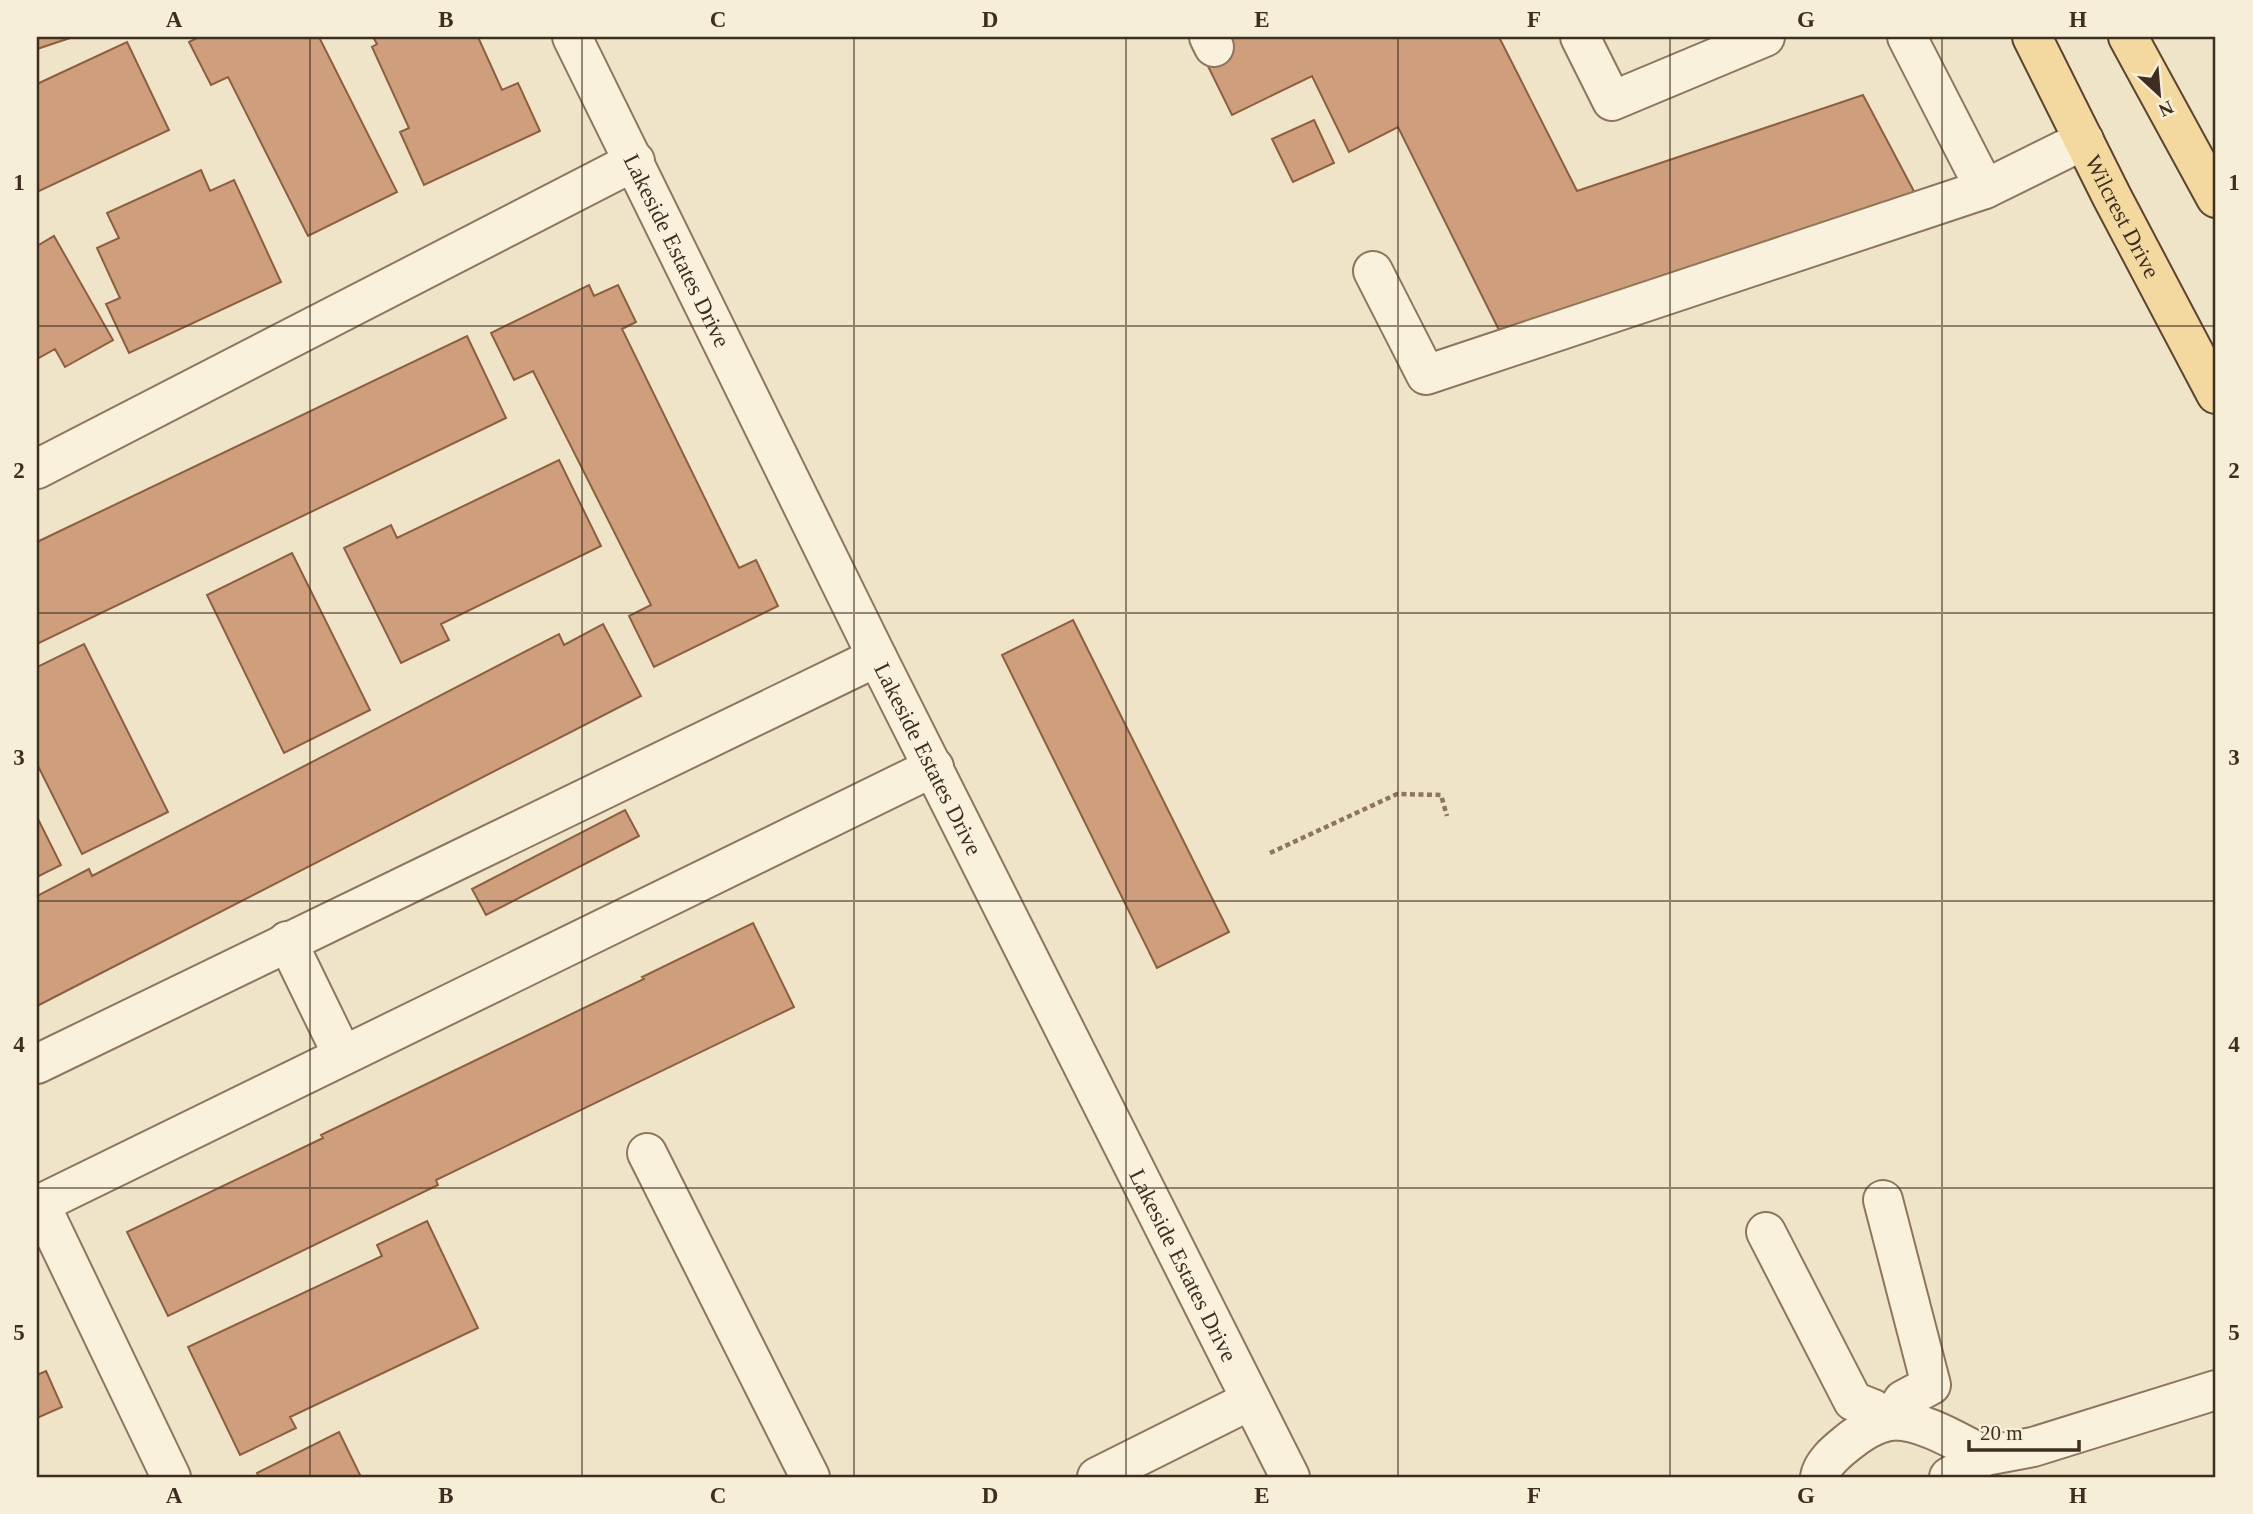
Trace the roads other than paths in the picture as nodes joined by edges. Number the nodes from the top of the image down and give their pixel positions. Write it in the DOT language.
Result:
graph roads {
  1 [pos="572,37"];
  2 [pos="1580,37"];
  3 [pos="1765,37"];
  4 [pos="1907,37"];
  5 [pos="2032,37"];
  6 [pos="2129,37"];
  7 [pos="2084,140"];
  8 [pos="635,161"];
  9 [pos="1985,189"];
  10 [pos="2216,198"];
  11 [pos="1373,271"];
  12 [pos="2216,394"];
  13 [pos="37,469"];
  14 [pos="877,657"];
  15 [pos="934,767"];
  16 [pos="287,942"];
  17 [pos="342,1054"];
  18 [pos="37,1063"];
  19 [pos="647,1153"];
  20 [pos="1883,1200"];
  21 [pos="1766,1232"];
  22 [pos="2216,1390"];
  23 [pos="1251,1400"];
  24 [pos="1890,1421"];
  25 [pos="1985,1456"];
  26 [pos="171,1477"];
  27 [pos="810,1477"];
  28 [pos="1097,1477"];
  29 [pos="1290,1477"];
  30 [pos="1820,1477"];
  31 [pos="1949,1477"];
  1 -- 8 [label="street, Lakeside Estates Drive"];
  2 -- 3 [label="street"];
  4 -- 9 [label="street"];
  5 -- 7 [label="main road, Wilcrest Drive"];
  6 -- 10 [label="main road"];
  7 -- 9 [label="street"];
  7 -- 12 [label="main road, Wilcrest Drive"];
  8 -- 13 [label="street"];
  8 -- 14 [label="street, Lakeside Estates Drive"];
  9 -- 11 [label="street"];
  14 -- 15 [label="street, Lakeside Estates Drive"];
  14 -- 16 [label="street"];
  15 -- 17 [label="street"];
  15 -- 23 [label="street, Lakeside Estates Drive"];
  16 -- 17 [label="street"];
  16 -- 18 [label="street"];
  17 -- 26 [label="street"];
  19 -- 27 [label="street"];
  20 -- 24 [label="street"];
  21 -- 24 [label="street"];
  22 -- 25 [label="street"];
  23 -- 28 [label="street"];
  23 -- 29 [label="street, Lakeside Estates Drive"];
  24 -- 25 [label="street"];
  24 -- 30 [label="street"];
  25 -- 31 [label="street"];
}
